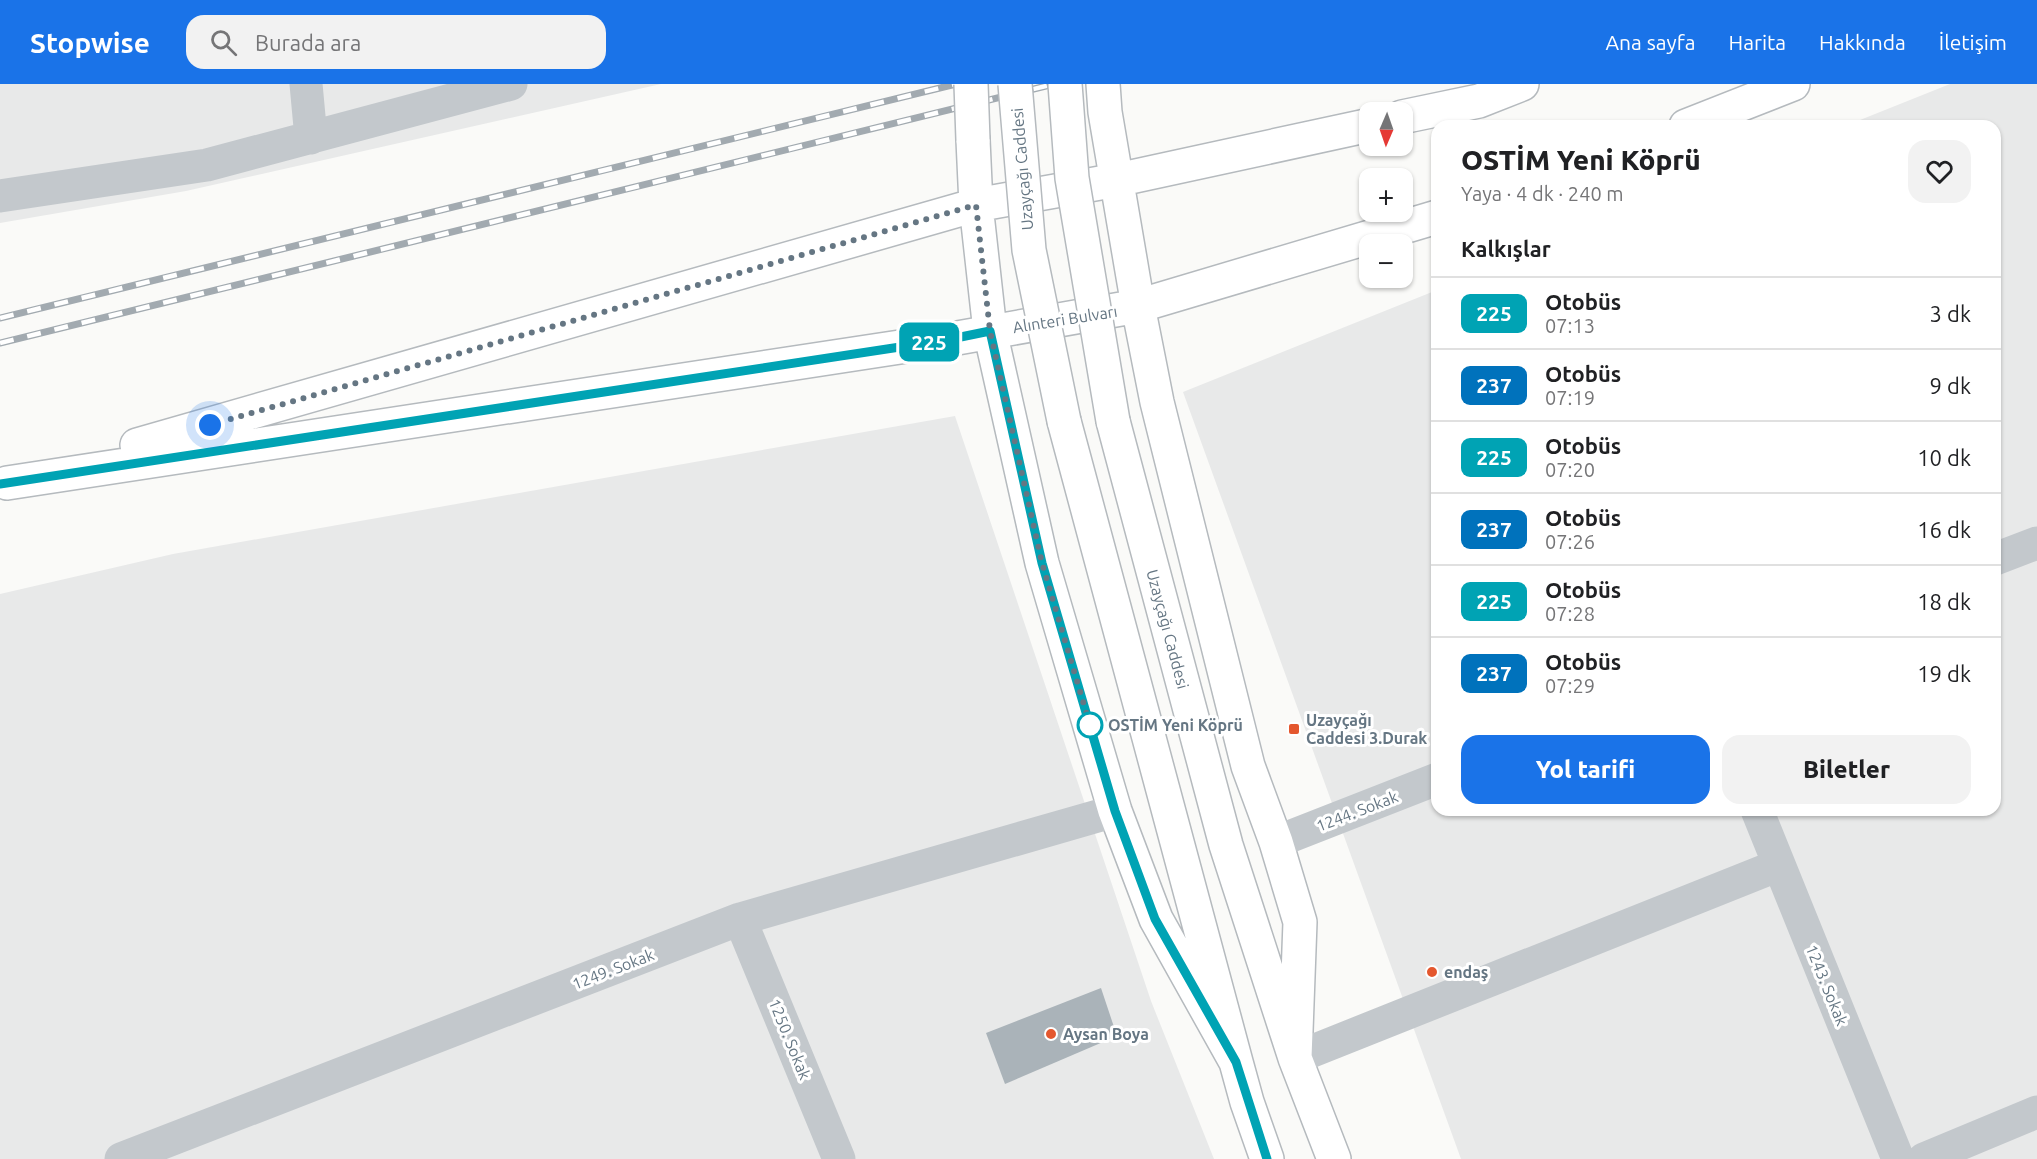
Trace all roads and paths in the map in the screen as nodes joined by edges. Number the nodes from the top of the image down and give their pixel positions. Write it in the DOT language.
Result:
graph roads {
  1 [pos="306,84"];
  2 [pos="511,84"];
  3 [pos="971,84"];
  4 [pos="1015,84"];
  5 [pos="1065,84"];
  6 [pos="1522,84"];
  7 [pos="1793,84"];
  8 [pos="1104,98"];
  9 [pos="1413,115"];
  10 [pos="1701,120"];
  11 [pos="1359,127"];
  12 [pos="311,138"];
  13 [pos="1118,180"];
  14 [pos="0,196"];
  15 [pos="976,205"];
  16 [pos="1431,219"];
  17 [pos="1138,306"];
  18 [pos="990,331"];
  19 [pos="4,484"];
  20 [pos="2037,543"];
  21 [pos="2001,557"];
  22 [pos="1431,781"];
  23 [pos="1115,811"];
  24 [pos="1759,816"];
  25 [pos="1276,842"];
  26 [pos="1779,865"];
  27 [pos="740,919"];
  28 [pos="1295,1058"];
  29 [pos="1236,1062"];
  30 [pos="2037,1112"];
  31 [pos="121,1159"];
  32 [pos="839,1159"];
  33 [pos="1267,1159"];
  34 [pos="1334,1159"];
  35 [pos="1898,1159"];
  36 [pos="1924,1159"];
  1 -- 12 [label="street"];
  2 -- 12 [label="street"];
  3 -- 15 [label="main road, bridge"];
  4 -- 29 [label="main road, Uzayçağı Caddesi, bridge"];
  5 -- 28 [label="main road, Uzayçağı Caddesi, bridge"];
  6 -- 9 [label="main road"];
  7 -- 10 [label="main road"];
  8 -- 13 [label="main road"];
  11 -- 13 [label="main road, Alınteri Bulvarı"];
  12 -- 14 [label="street"];
  13 -- 15 [label="main road, Alınteri Bulvarı"];
  13 -- 17 [label="main road"];
  15 -- 18 [label="main road"];
  15 -- 19 [label="main road, Alınteri Bulvarı"];
  16 -- 17 [label="main road, Alınteri Bulvarı"];
  17 -- 18 [label="main road, Alınteri Bulvarı"];
  17 -- 25 [label="main road"];
  18 -- 19 [label="main road, Alınteri Bulvarı"];
  18 -- 23 [label="main road"];
  20 -- 21 [label="street"];
  22 -- 25 [label="street, 1244. Sokak"];
  23 -- 27 [label="street, 1249. Sokak"];
  23 -- 29 [label="main road"];
  24 -- 26 [label="street, 1243. Sokak"];
  25 -- 28 [label="main road"];
  26 -- 28 [label="street"];
  26 -- 35 [label="street, 1243. Sokak"];
  27 -- 31 [label="street, 1249. Sokak"];
  27 -- 32 [label="street, 1250. Sokak"];
  28 -- 34 [label="main road, Uzayçağı Caddesi"];
  29 -- 33 [label="main road, Uzayçağı Caddesi"];
  30 -- 36 [label="street"];
}
